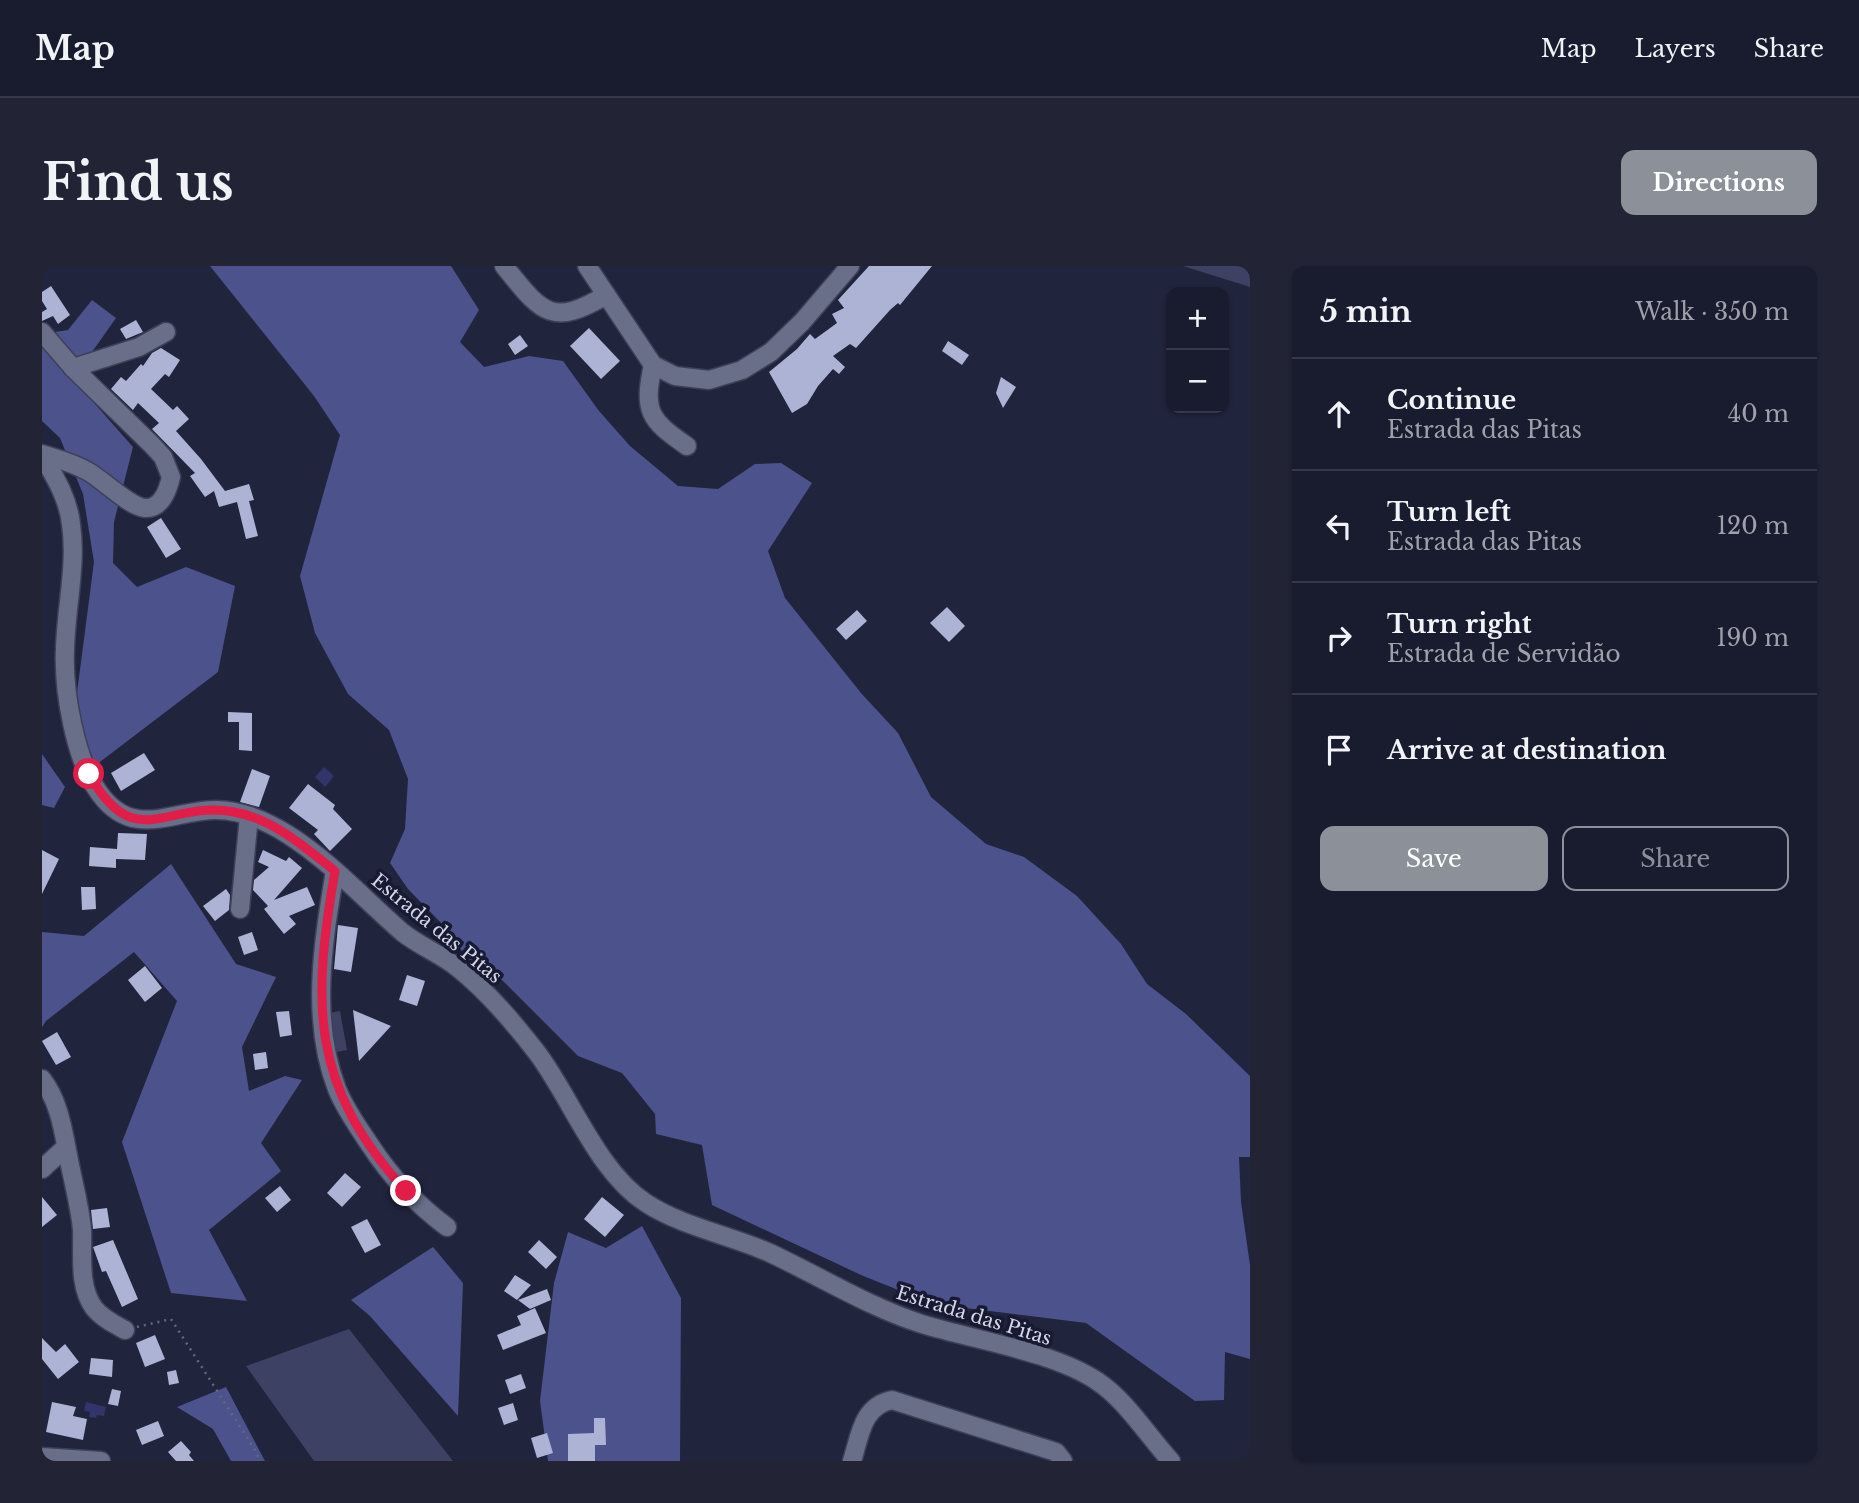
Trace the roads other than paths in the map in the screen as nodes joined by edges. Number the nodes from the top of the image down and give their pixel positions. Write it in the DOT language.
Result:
graph roads {
  1 [pos="504,266"];
  2 [pos="587,266"];
  3 [pos="850,266"];
  4 [pos="606,295"];
  5 [pos="42,332"];
  6 [pos="166,332"];
  7 [pos="653,365"];
  8 [pos="73,368"];
  9 [pos="687,446"];
  10 [pos="42,454"];
  11 [pos="249,816"];
  12 [pos="335,871"];
  13 [pos="240,909"];
  14 [pos="42,1079"];
  15 [pos="66,1147"];
  16 [pos="42,1170"];
  17 [pos="447,1227"];
  18 [pos="125,1330"];
  19 [pos="42,1457"];
  20 [pos="101,1461"];
  21 [pos="852,1461"];
  22 [pos="1063,1461"];
  23 [pos="1171,1461"];
  1 -- 4 [label="street"];
  2 -- 4 [label="street"];
  3 -- 7 [label="street"];
  4 -- 7 [label="street"];
  5 -- 8 [label="street"];
  6 -- 8 [label="street"];
  7 -- 9 [label="street"];
  8 -- 10 [label="street"];
  10 -- 11 [label="street, Estrada das Pitas"];
  11 -- 12 [label="street, Estrada das Pitas"];
  11 -- 13 [label="street"];
  12 -- 17 [label="street"];
  12 -- 23 [label="street, Estrada das Pitas"];
  14 -- 15 [label="street"];
  15 -- 16 [label="street"];
  15 -- 18 [label="street"];
  19 -- 20 [label="street"];
  21 -- 22 [label="street"];
}
